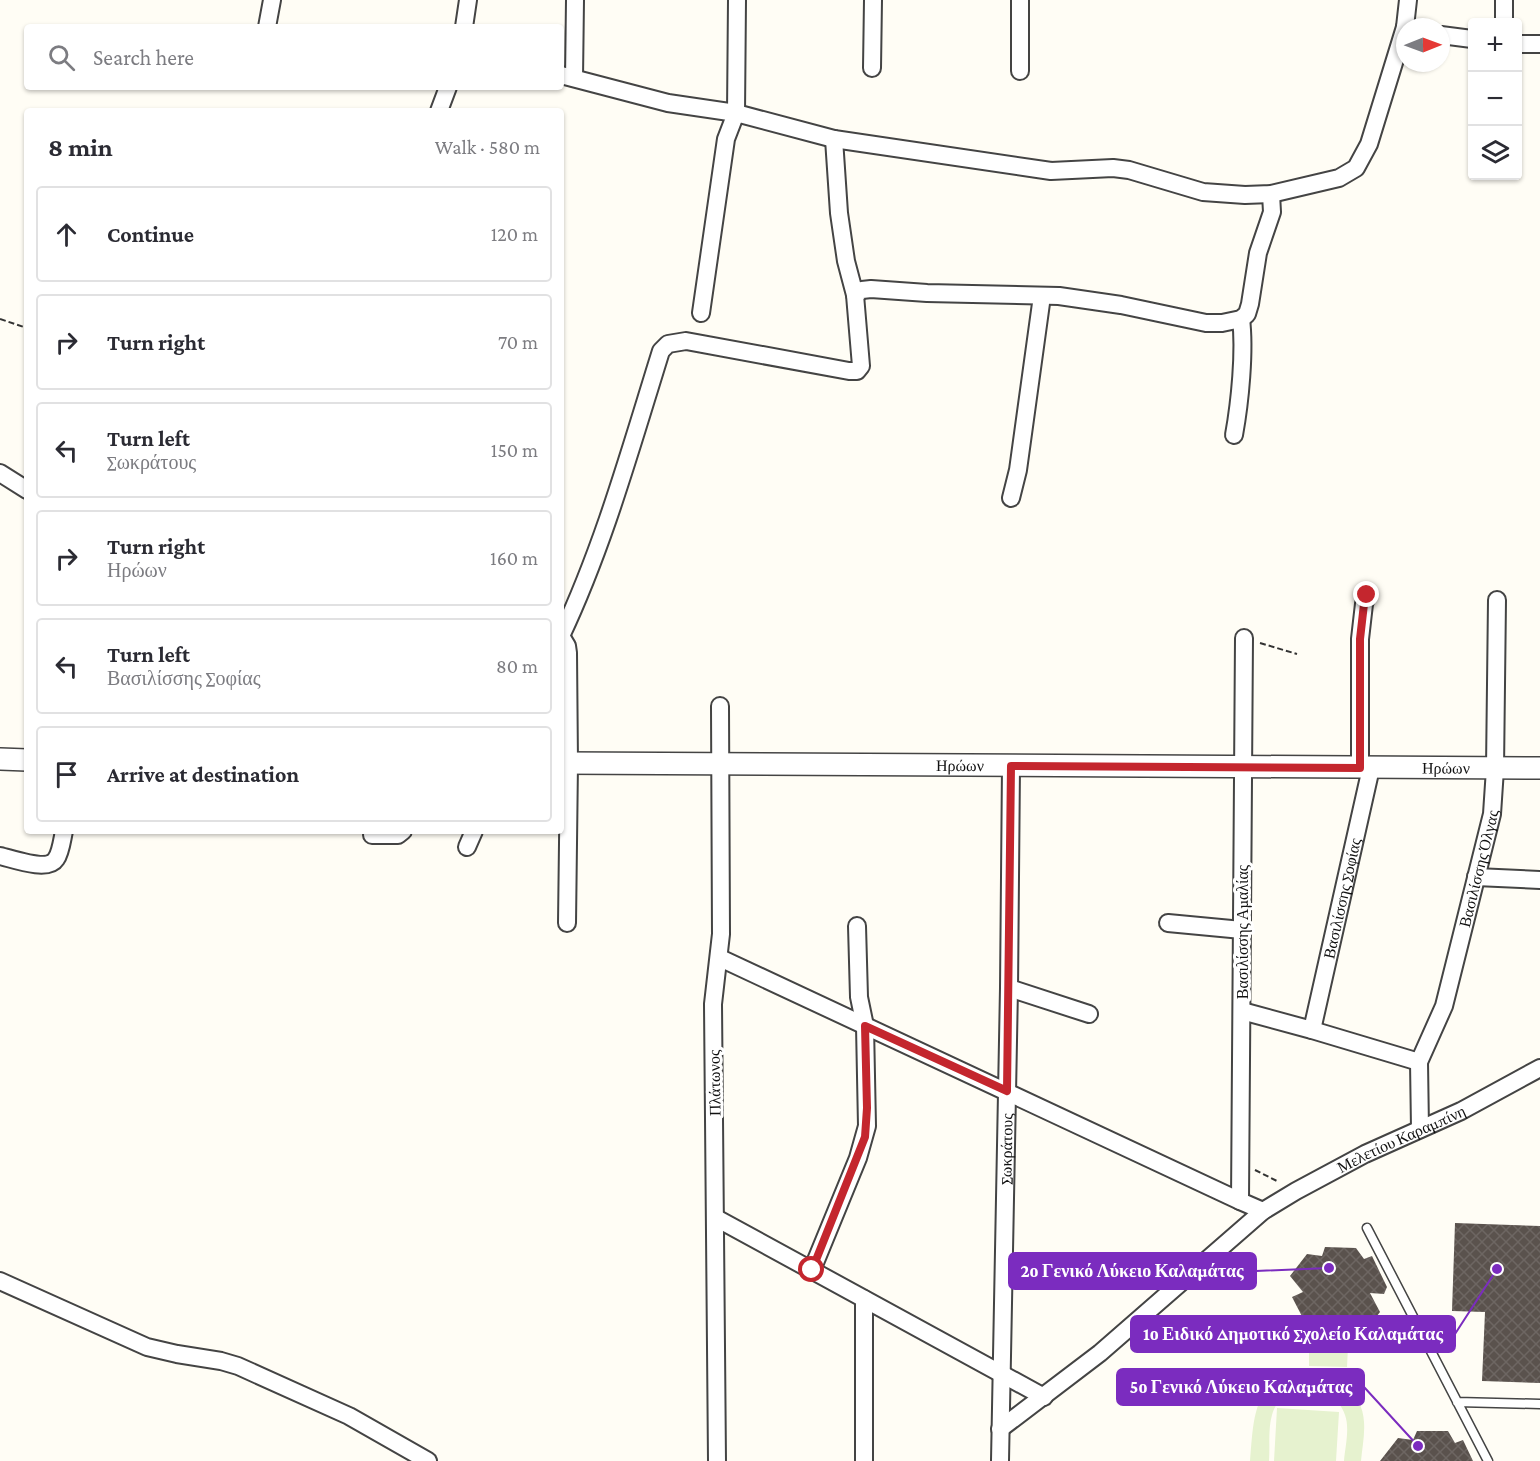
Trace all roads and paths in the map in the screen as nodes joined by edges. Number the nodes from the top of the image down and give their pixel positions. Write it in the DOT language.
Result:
graph roads {
  1 [pos="272,0"];
  2 [pos="468,0"];
  3 [pos="575,0"];
  4 [pos="737,0"];
  5 [pos="873,0"];
  6 [pos="1020,0"];
  7 [pos="1408,0"];
  8 [pos="1504,0"];
  9 [pos="1406,18"];
  10 [pos="1504,18"];
  11 [pos="268,24"];
  12 [pos="464,24"];
  13 [pos="1450,36"];
  14 [pos="1468,38"];
  15 [pos="1522,44"];
  16 [pos="1540,44"];
  17 [pos="1396,58"];
  18 [pos="872,68"];
  19 [pos="1020,71"];
  20 [pos="568,77"];
  21 [pos="446,90"];
  22 [pos="440,108"];
  23 [pos="736,113"];
  24 [pos="834,139"];
  25 [pos="1271,194"];
  26 [pos="855,295"];
  27 [pos="1042,296"];
  28 [pos="701,313"];
  29 [pos="0,319"];
  30 [pos="1241,319"];
  31 [pos="24,326"];
  32 [pos="1234,435"];
  33 [pos="0,473"];
  34 [pos="24,488"];
  35 [pos="1011,498"];
  36 [pos="1367,595"];
  37 [pos="1497,600"];
  38 [pos="564,630"];
  39 [pos="1244,638"];
  40 [pos="564,641"];
  41 [pos="1297,654"];
  42 [pos="720,706"];
  43 [pos="0,759"];
  44 [pos="24,760"];
  45 [pos="565,763"];
  46 [pos="721,764"];
  47 [pos="1011,766"];
  48 [pos="1242,767"];
  49 [pos="1366,768"];
  50 [pos="1540,768"];
  51 [pos="1495,769"];
  52 [pos="63,834"];
  53 [pos="399,834"];
  54 [pos="473,834"];
  55 [pos="372,835"];
  56 [pos="467,847"];
  57 [pos="0,856"];
  58 [pos="1476,877"];
  59 [pos="1540,880"];
  60 [pos="567,923"];
  61 [pos="1168,923"];
  62 [pos="858,926"];
  63 [pos="1242,930"];
  64 [pos="720,958"];
  65 [pos="1009,988"];
  66 [pos="1242,1011"];
  67 [pos="1089,1014"];
  68 [pos="865,1026"];
  69 [pos="1312,1030"];
  70 [pos="1419,1062"];
  71 [pos="1540,1068"];
  72 [pos="1007,1091"];
  73 [pos="1420,1129"];
  74 [pos="1240,1201"];
  75 [pos="1263,1211"];
  76 [pos="716,1218"];
  77 [pos="1367,1228"];
  78 [pos="812,1270"];
  79 [pos="0,1281"];
  80 [pos="864,1299"];
  81 [pos="1001,1373"];
  82 [pos="1044,1397"];
  83 [pos="1457,1402"];
  84 [pos="1540,1404"];
  85 [pos="1000,1429"];
  86 [pos="428,1461"];
  87 [pos="717,1461"];
  88 [pos="864,1461"];
  89 [pos="1000,1461"];
  90 [pos="1488,1461"];
  1 -- 11 [label="street"];
  2 -- 12 [label="street"];
  3 -- 20 [label="street"];
  4 -- 23 [label="street"];
  5 -- 18 [label="street"];
  6 -- 19 [label="street"];
  7 -- 9 [label="street"];
  8 -- 10 [label="street"];
  13 -- 14 [label="street"];
  15 -- 16 [label="street"];
  17 -- 25 [label="street"];
  20 -- 23 [label="street"];
  21 -- 22 [label="street"];
  23 -- 24 [label="street"];
  23 -- 28 [label="street"];
  24 -- 25 [label="street"];
  24 -- 26 [label="street"];
  25 -- 30 [label="street"];
  26 -- 27 [label="street"];
  26 -- 38 [label="street"];
  27 -- 30 [label="street"];
  27 -- 35 [label="street"];
  29 -- 31 [label="path"];
  30 -- 32 [label="street"];
  33 -- 34 [label="street"];
  36 -- 49 [label="street, Βασιλίσσης Σοφίας"];
  37 -- 51 [label="street, Βασιλίσσης Όλγας"];
  39 -- 41 [label="path"];
  39 -- 48 [label="street, Βασιλίσσης Αμαλίας"];
  40 -- 45 [label="street"];
  42 -- 46 [label="street, Πλάτωνος"];
  43 -- 44 [label="street"];
  45 -- 46 [label="street, Ηρώων"];
  45 -- 60 [label="street"];
  46 -- 47 [label="street, Ηρώων"];
  46 -- 64 [label="street, Πλάτωνος"];
  47 -- 48 [label="street, Ηρώων"];
  47 -- 65 [label="street, Σωκράτους"];
  48 -- 49 [label="street, Ηρώων"];
  48 -- 63 [label="street, Βασιλίσσης Αμαλίας"];
  49 -- 51 [label="street, Ηρώων"];
  49 -- 69 [label="street, Βασιλίσσης Σοφίας"];
  50 -- 51 [label="street, Ηρώων"];
  51 -- 58 [label="street, Βασιλίσσης Όλγας"];
  52 -- 57 [label="street"];
  53 -- 55 [label="street"];
  54 -- 56 [label="street"];
  58 -- 59 [label="street"];
  58 -- 70 [label="street, Βασιλίσσης Όλγας"];
  61 -- 63 [label="street"];
  62 -- 68 [label="street"];
  63 -- 66 [label="street, Βασιλίσσης Αμαλίας"];
  64 -- 68 [label="street"];
  64 -- 76 [label="street, Πλάτωνος"];
  65 -- 67 [label="street"];
  65 -- 72 [label="street, Σωκράτους"];
  66 -- 69 [label="street"];
  66 -- 74 [label="street, Βασιλίσσης Αμαλίας"];
  68 -- 72 [label="street"];
  68 -- 78 [label="street"];
  69 -- 70 [label="street"];
  70 -- 73 [label="street, Βασιλίσσης Όλγας"];
  71 -- 73 [label="street, Μελετίου Καραμπίνη"];
  72 -- 74 [label="street"];
  72 -- 81 [label="street, Σωκράτους"];
  73 -- 75 [label="street, Μελετίου Καραμπίνη"];
  74 -- 75 [label="street"];
  75 -- 82 [label="street, Μελετίου Καραμπίνη"];
  76 -- 78 [label="street"];
  76 -- 87 [label="street, Πλάτωνος"];
  77 -- 83 [label="lane"];
  78 -- 80 [label="street"];
  79 -- 86 [label="street"];
  80 -- 81 [label="street"];
  80 -- 88 [label="street"];
  81 -- 82 [label="street"];
  81 -- 85 [label="street, Σωκράτους"];
  82 -- 85 [label="street, Μελετίου Καραμπίνη"];
  83 -- 84 [label="lane"];
  83 -- 90 [label="lane"];
  85 -- 89 [label="street, Σωκράτους"];
}
